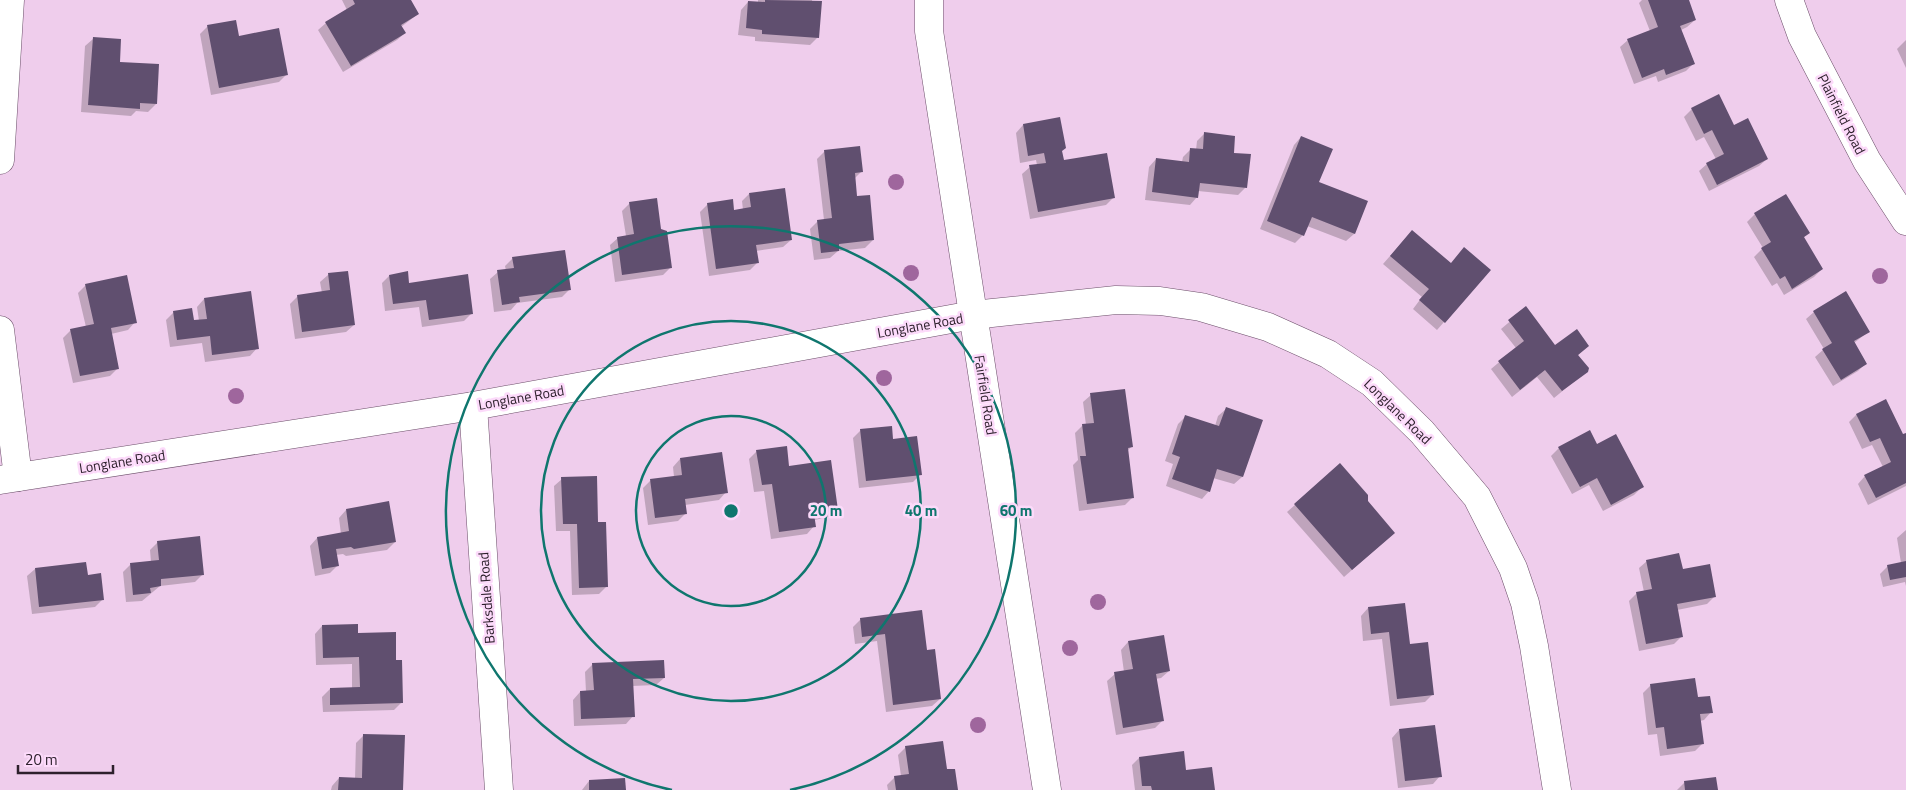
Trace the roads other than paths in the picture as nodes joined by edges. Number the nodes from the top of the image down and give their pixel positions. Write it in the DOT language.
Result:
graph roads {
  1 [pos="10,0"];
  2 [pos="929,0"];
  3 [pos="1790,0"];
  4 [pos="0,160"];
  5 [pos="1906,221"];
  6 [pos="973,315"];
  7 [pos="0,330"];
  8 [pos="473,406"];
  9 [pos="9,479"];
  10 [pos="499,790"];
  11 [pos="1047,790"];
  12 [pos="1557,790"];
  1 -- 4 [label="street"];
  2 -- 6 [label="street, Fairfield Road"];
  3 -- 5 [label="street, Plainfield Road"];
  6 -- 8 [label="street, Longlane Road"];
  6 -- 11 [label="street, Fairfield Road"];
  6 -- 12 [label="street, Longlane Road"];
  7 -- 9 [label="street"];
  8 -- 9 [label="street, Longlane Road"];
  8 -- 10 [label="street, Barksdale Road"];
}
